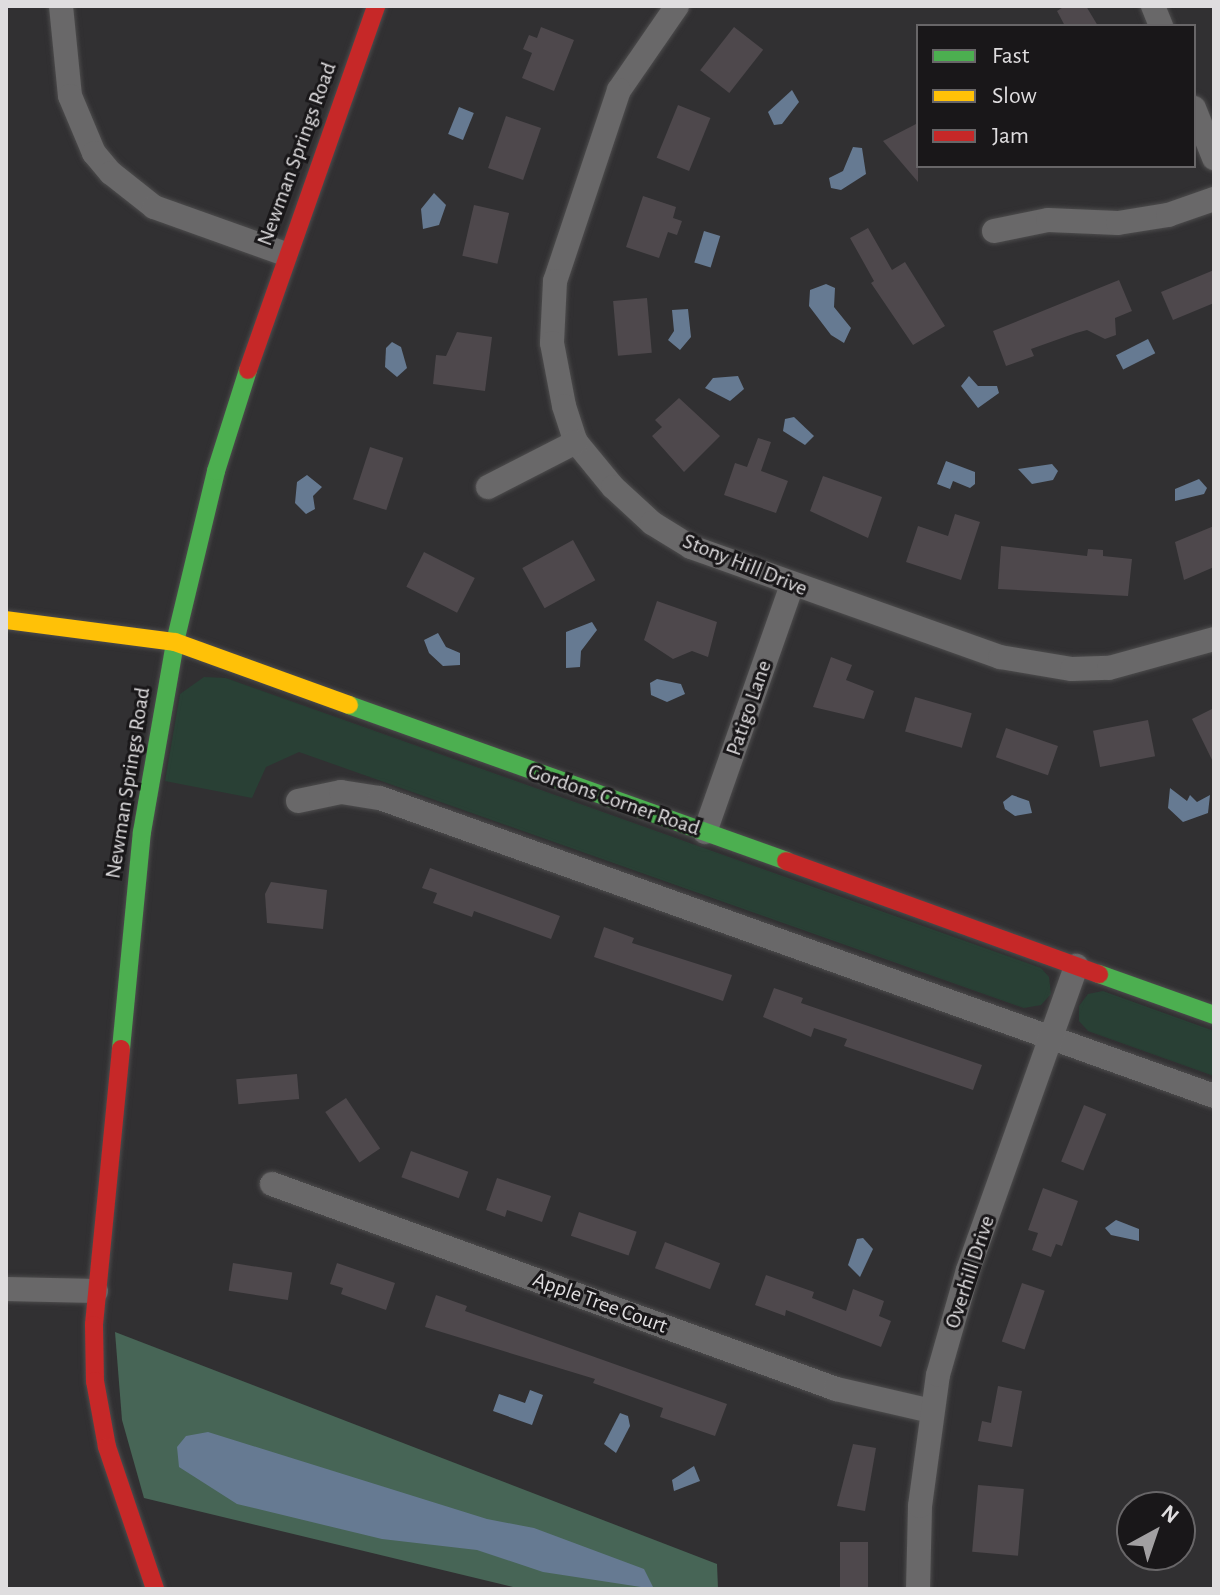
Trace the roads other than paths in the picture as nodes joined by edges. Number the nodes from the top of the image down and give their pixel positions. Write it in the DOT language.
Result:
graph roads {
  1 [pos="61,6"];
  2 [pos="376,6"];
  3 [pos="677,6"];
  4 [pos="1196,113"];
  5 [pos="1214,158"];
  6 [pos="1214,199"];
  7 [pos="994,231"];
  8 [pos="285,254"];
  9 [pos="576,442"];
  10 [pos="488,487"];
  11 [pos="792,585"];
  12 [pos="6,620"];
  13 [pos="1214,639"];
  14 [pos="175,642"];
  15 [pos="298,801"];
  16 [pos="705,832"];
  17 [pos="1076,966"];
  18 [pos="1214,1015"];
  19 [pos="1051,1038"];
  20 [pos="1214,1096"];
  21 [pos="272,1184"];
  22 [pos="6,1289"];
  23 [pos="96,1291"];
  24 [pos="931,1411"];
  25 [pos="155,1589"];
  26 [pos="918,1589"];
  1 -- 8 [label="street"];
  2 -- 8 [label="main road, Newman Springs Road"];
  3 -- 9 [label="street, Stony Hill Drive"];
  4 -- 5 [label="street"];
  6 -- 7 [label="street"];
  8 -- 14 [label="main road, Newman Springs Road"];
  9 -- 10 [label="street"];
  9 -- 11 [label="street, Stony Hill Drive"];
  11 -- 13 [label="street, Stony Hill Drive"];
  11 -- 16 [label="street, Patigo Lane"];
  12 -- 14 [label="main road, Gordons Corner Road"];
  14 -- 16 [label="main road, Gordons Corner Road"];
  14 -- 23 [label="main road, Newman Springs Road"];
  15 -- 19 [label="street"];
  16 -- 17 [label="main road, Gordons Corner Road"];
  17 -- 18 [label="main road, Gordons Corner Road"];
  17 -- 19 [label="street, Overhill Drive"];
  19 -- 20 [label="street"];
  19 -- 24 [label="street, Overhill Drive"];
  21 -- 24 [label="street, Apple Tree Court"];
  22 -- 23 [label="street"];
  23 -- 25 [label="main road, Newman Springs Road"];
  24 -- 26 [label="street, Overhill Drive"];
}
